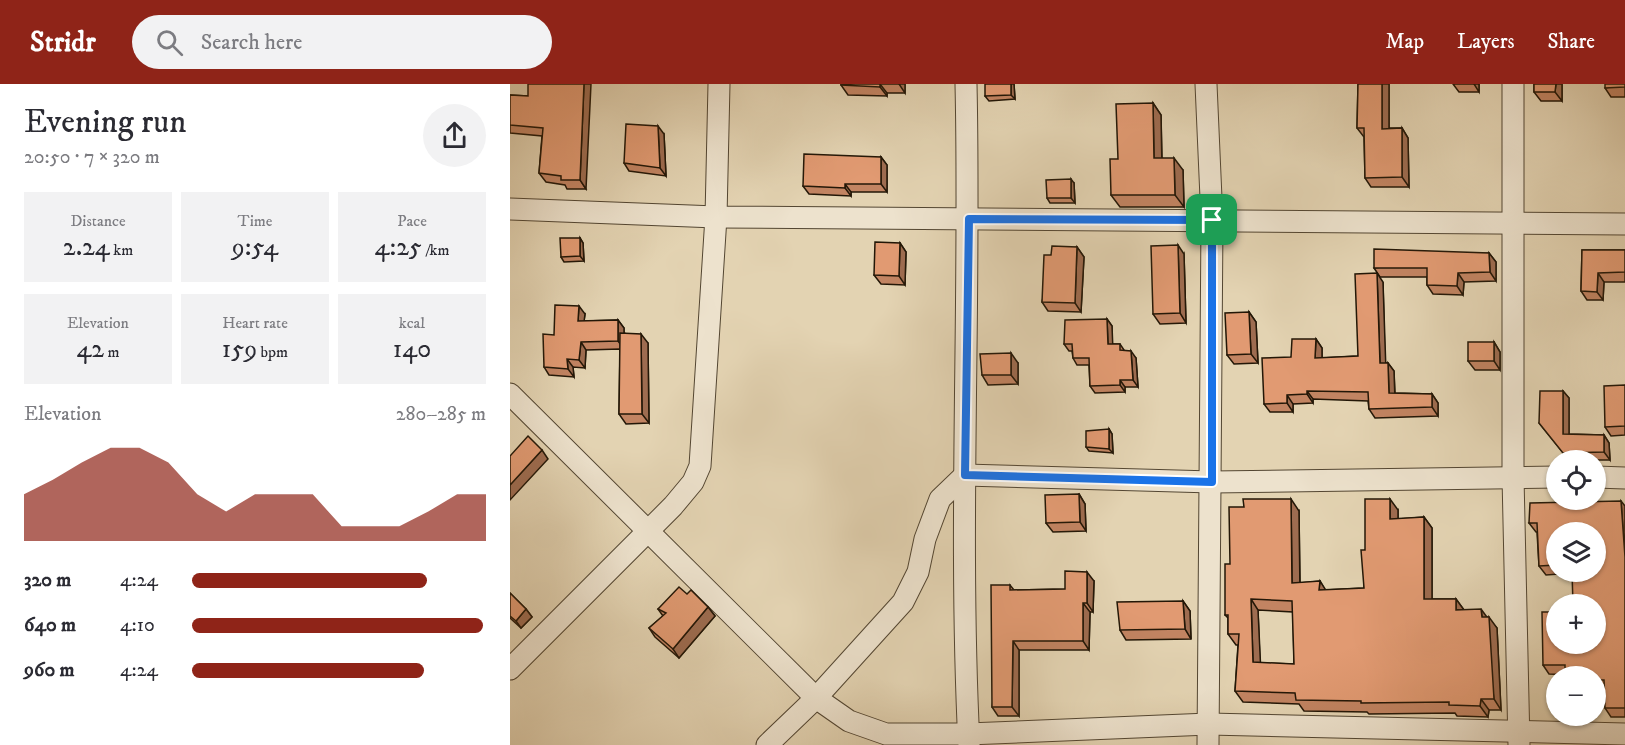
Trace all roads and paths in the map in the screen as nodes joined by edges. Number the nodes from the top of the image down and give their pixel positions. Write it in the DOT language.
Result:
graph roads {
  1 [pos="719,84"];
  2 [pos="966,84"];
  3 [pos="1206,84"];
  4 [pos="1513,84"];
  5 [pos="510,209"];
  6 [pos="716,217"];
  7 [pos="969,219"];
  8 [pos="1212,220"];
  9 [pos="1513,223"];
  10 [pos="1625,224"];
  11 [pos="510,394"];
  12 [pos="965,475"];
  13 [pos="1513,477"];
  14 [pos="1546,477"];
  15 [pos="1606,477"];
  16 [pos="1625,477"];
  17 [pos="1212,482"];
  18 [pos="648,532"];
  19 [pos="510,669"];
  20 [pos="816,698"];
  21 [pos="1625,734"];
  22 [pos="1209,735"];
  23 [pos="1519,739"];
  24 [pos="969,740"];
  25 [pos="768,745"];
  1 -- 6 [label="street"];
  2 -- 7 [label="street"];
  3 -- 8 [label="street"];
  4 -- 9 [label="street"];
  5 -- 6 [label="street"];
  6 -- 7 [label="street"];
  6 -- 18 [label="street"];
  7 -- 8 [label="street"];
  7 -- 12 [label="street"];
  8 -- 9 [label="street"];
  8 -- 17 [label="street"];
  9 -- 10 [label="street"];
  9 -- 13 [label="street"];
  11 -- 18 [label="street"];
  12 -- 17 [label="street"];
  12 -- 20 [label="street"];
  12 -- 24 [label="street"];
  13 -- 14 [label="street"];
  13 -- 17 [label="street"];
  13 -- 23 [label="street"];
  15 -- 16 [label="street"];
  17 -- 22 [label="street"];
  18 -- 19 [label="street"];
  18 -- 20 [label="street"];
  20 -- 24 [label="street"];
  20 -- 25 [label="street"];
  21 -- 23 [label="street"];
  22 -- 23 [label="street"];
  22 -- 24 [label="street"];
}
